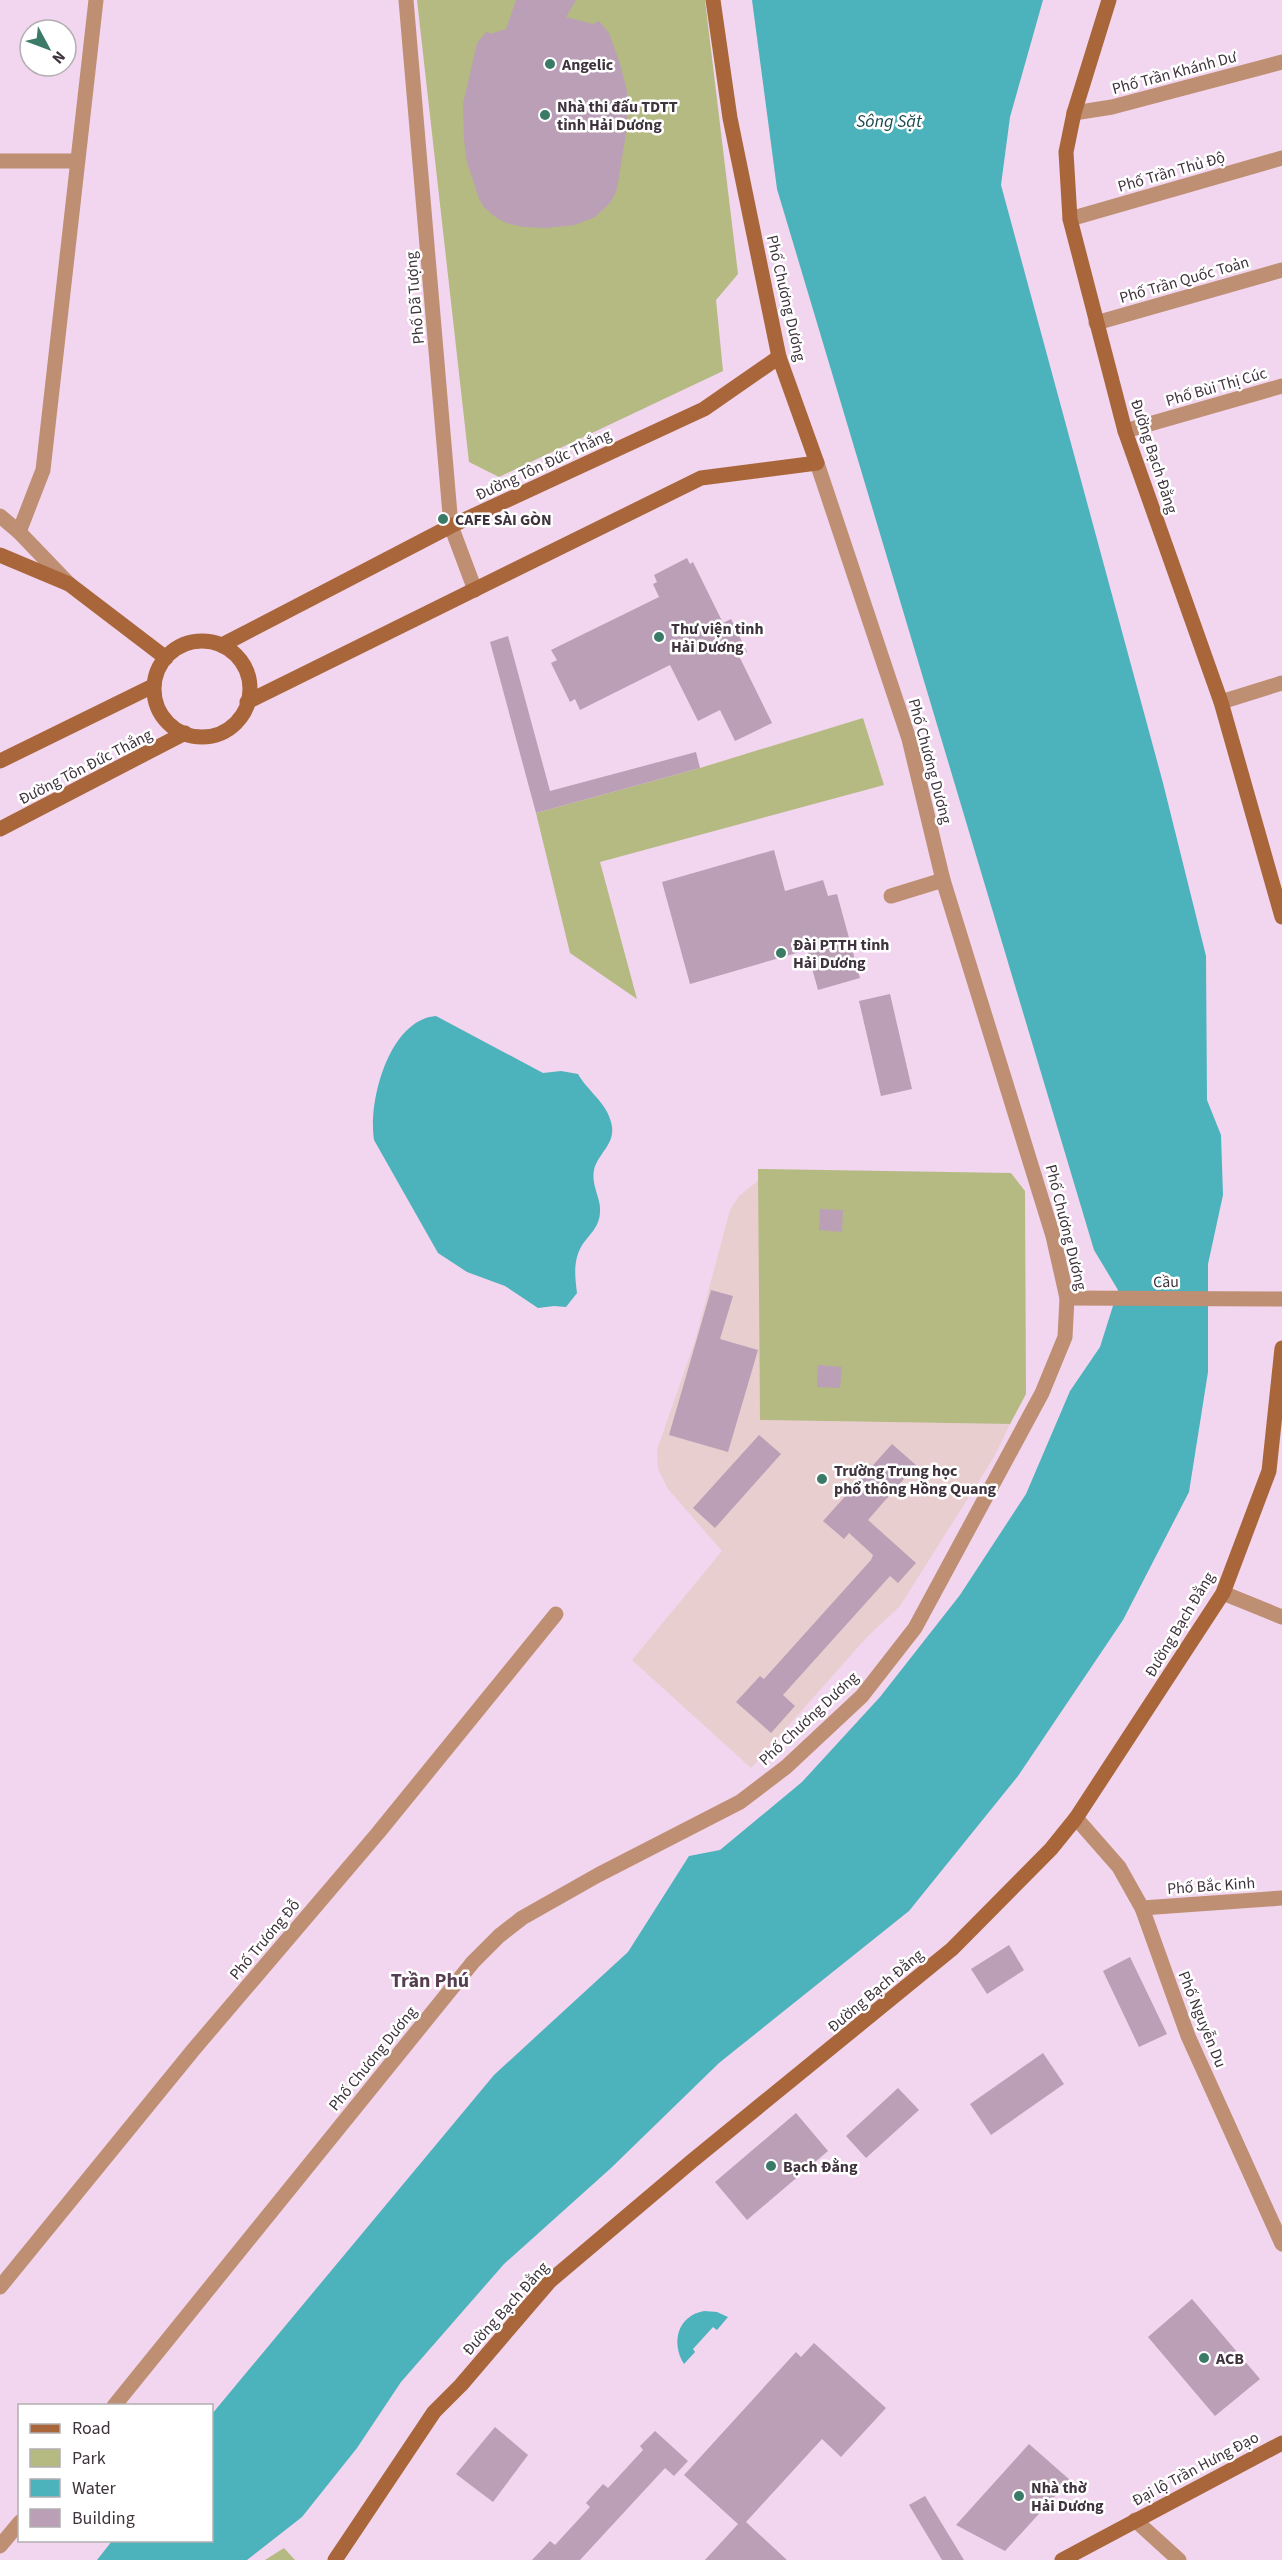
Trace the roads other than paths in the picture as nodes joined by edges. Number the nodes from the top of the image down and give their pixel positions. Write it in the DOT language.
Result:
graph roads {
  1 [pos="96,0"];
  2 [pos="406,0"];
  3 [pos="713,0"];
  4 [pos="1109,0"];
  5 [pos="1282,62"];
  6 [pos="1074,113"];
  7 [pos="1282,158"];
  8 [pos="0,161"];
  9 [pos="77,161"];
  10 [pos="1070,219"];
  11 [pos="1282,270"];
  12 [pos="1096,323"];
  13 [pos="779,357"];
  14 [pos="1282,386"];
  15 [pos="1125,431"];
  16 [pos="817,463"];
  17 [pos="0,516"];
  18 [pos="451,526"];
  19 [pos="19,532"];
  20 [pos="0,555"];
  21 [pos="69,584"];
  22 [pos="475,590"];
  23 [pos="222,645"];
  24 [pos="166,657"];
  25 [pos="1282,683"];
  26 [pos="153,686"];
  27 [pos="247,702"];
  28 [pos="1221,702"];
  29 [pos="185,734"];
  30 [pos="0,761"];
  31 [pos="0,829"];
  32 [pos="943,880"];
  33 [pos="891,896"];
  34 [pos="1282,917"];
  35 [pos="1067,1298"];
  36 [pos="1282,1299"];
  37 [pos="1282,1348"];
  38 [pos="1223,1593"];
  39 [pos="556,1614"];
  40 [pos="1282,1617"];
  41 [pos="1076,1818"];
  42 [pos="1282,1898"];
  43 [pos="1142,1908"];
  44 [pos="1282,2244"];
  45 [pos="0,2287"];
  46 [pos="116,2404"];
  47 [pos="1282,2443"];
  48 [pos="1135,2520"];
  49 [pos="18,2524"];
  50 [pos="0,2546"];
  51 [pos="335,2560"];
  52 [pos="1062,2560"];
  53 [pos="1179,2560"];
  1 -- 9 [label="street"];
  2 -- 18 [label="street, Phố Dã Tượng"];
  3 -- 13 [label="street, Phố Chương Dương"];
  4 -- 6 [label="street, Đường Bạch Đằng"];
  5 -- 6 [label="street, Phố Trần Khánh Dư"];
  6 -- 10 [label="street, Đường Bạch Đằng"];
  7 -- 10 [label="street, Phố Trần Thủ Độ"];
  8 -- 9 [label="street"];
  9 -- 19 [label="street"];
  10 -- 12 [label="street, Đường Bạch Đằng"];
  11 -- 12 [label="street, Phố Trần Quốc Toản"];
  12 -- 15 [label="street, Đường Bạch Đằng"];
  13 -- 16 [label="street, Phố Chương Dương"];
  13 -- 18 [label="street, Đường Tôn Đức Thắng"];
  14 -- 15 [label="street, Phố Bùi Thị Cúc"];
  15 -- 28 [label="street, Đường Bạch Đằng"];
  16 -- 22 [label="street"];
  16 -- 32 [label="street, Phố Chương Dương"];
  17 -- 19 [label="street"];
  18 -- 22 [label="street, Phố Dã Tượng"];
  18 -- 23 [label="street, Đường Tôn Đức Thắng"];
  19 -- 21 [label="street"];
  20 -- 21 [label="street"];
  21 -- 24 [label="street"];
  22 -- 27 [label="street"];
  23 -- 24 [label="street"];
  23 -- 27 [label="street"];
  24 -- 26 [label="street"];
  25 -- 28 [label="street"];
  26 -- 29 [label="street"];
  26 -- 30 [label="street"];
  27 -- 29 [label="street"];
  28 -- 34 [label="street, Đường Bạch Đằng"];
  29 -- 31 [label="street, Đường Tôn Đức Thắng"];
  32 -- 33 [label="street"];
  32 -- 35 [label="street, Phố Chương Dương"];
  35 -- 36 [label="street, Cầu"];
  35 -- 46 [label="street, Phố Chương Dương"];
  37 -- 38 [label="street, Đường Bạch Đằng"];
  38 -- 40 [label="street"];
  38 -- 41 [label="street, Đường Bạch Đằng"];
  39 -- 45 [label="street, Phố Trương Đỗ"];
  41 -- 43 [label="street, Phố Nguyễn Du"];
  41 -- 51 [label="street, Đường Bạch Đằng"];
  42 -- 43 [label="street, Phố Bắc Kinh"];
  43 -- 44 [label="street, Phố Nguyễn Du"];
  47 -- 48 [label="street, Đại lộ Trần Hưng Đạo"];
  48 -- 52 [label="street, Đại lộ Trần Hưng Đạo"];
  48 -- 53 [label="street"];
  49 -- 50 [label="street"];
}
